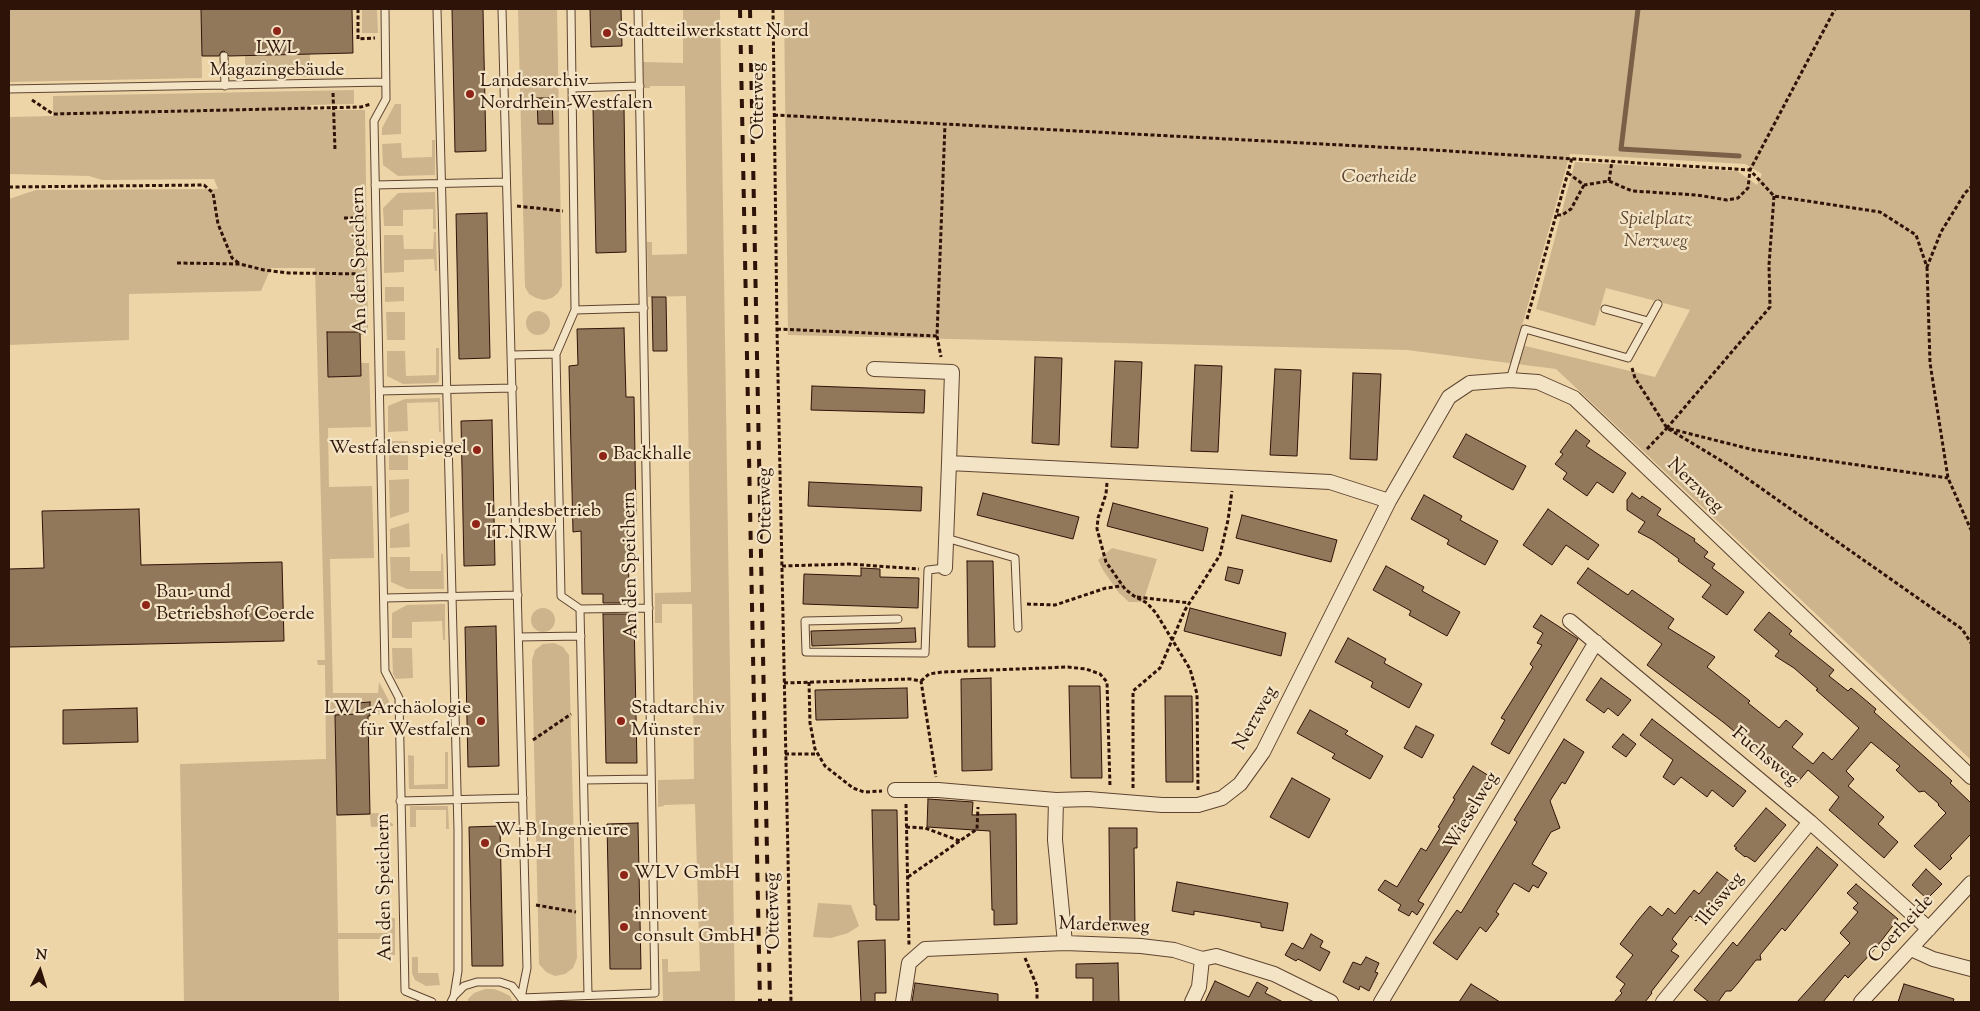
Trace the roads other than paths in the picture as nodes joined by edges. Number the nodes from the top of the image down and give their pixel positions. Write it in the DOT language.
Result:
graph roads {
  1 [pos="384,9"];
  2 [pos="437,9"];
  3 [pos="502,9"];
  4 [pos="571,9"];
  5 [pos="638,9"];
  6 [pos="224,56"];
  7 [pos="386,82"];
  8 [pos="225,86"];
  9 [pos="640,86"];
  10 [pos="572,88"];
  11 [pos="9,89"];
  12 [pos="506,182"];
  13 [pos="442,184"];
  14 [pos="375,185"];
  15 [pos="1658,304"];
  16 [pos="644,308"];
  17 [pos="1605,309"];
  18 [pos="575,310"];
  19 [pos="1648,321"];
  20 [pos="556,354"];
  21 [pos="512,355"];
  22 [pos="874,369"];
  23 [pos="1510,380"];
  24 [pos="512,388"];
  25 [pos="446,390"];
  26 [pos="380,391"];
  27 [pos="948,463"];
  28 [pos="1389,501"];
  29 [pos="946,538"];
  30 [pos="945,568"];
  31 [pos="518,596"];
  32 [pos="452,597"];
  33 [pos="385,598"];
  34 [pos="649,608"];
  35 [pos="580,609"];
  36 [pos="898,619"];
  37 [pos="1570,621"];
  38 [pos="1018,628"];
  39 [pos="581,636"];
  40 [pos="519,637"];
  41 [pos="1596,642"];
  42 [pos="1971,777"];
  43 [pos="651,778"];
  44 [pos="584,780"];
  45 [pos="900,790"];
  46 [pos="523,798"];
  47 [pos="457,800"];
  48 [pos="1056,800"];
  49 [pos="400,801"];
  50 [pos="1810,822"];
  51 [pos="1971,883"];
  52 [pos="1929,929"];
  53 [pos="1065,943"];
  54 [pos="1911,949"];
  55 [pos="1202,959"];
  56 [pos="1971,969"];
  57 [pos="588,995"];
  58 [pos="452,999"];
  59 [pos="522,1000"];
  60 [pos="432,1002"];
  61 [pos="903,1002"];
  62 [pos="1192,1002"];
  63 [pos="1331,1002"];
  64 [pos="1381,1002"];
  65 [pos="1663,1002"];
  66 [pos="1861,1002"];
  1 -- 7 [label="lane, An den Speichern"];
  2 -- 13 [label="lane"];
  3 -- 12 [label="lane"];
  4 -- 10 [label="lane"];
  5 -- 9 [label="lane, An den Speichern"];
  6 -- 8 [label="lane"];
  7 -- 8 [label="lane"];
  7 -- 14 [label="lane, An den Speichern"];
  8 -- 11 [label="lane"];
  9 -- 10 [label="lane"];
  9 -- 16 [label="lane, An den Speichern"];
  10 -- 18 [label="lane"];
  12 -- 13 [label="lane"];
  12 -- 21 [label="lane"];
  13 -- 14 [label="lane"];
  13 -- 25 [label="lane"];
  14 -- 26 [label="lane, An den Speichern"];
  15 -- 19 [label="lane"];
  16 -- 18 [label="lane"];
  16 -- 34 [label="lane, An den Speichern"];
  17 -- 19 [label="lane"];
  18 -- 20 [label="lane"];
  19 -- 23 [label="lane"];
  20 -- 21 [label="lane"];
  20 -- 35 [label="lane"];
  21 -- 24 [label="lane"];
  22 -- 27 [label="street"];
  23 -- 28 [label="street, Nerzweg"];
  23 -- 42 [label="street, Nerzweg"];
  24 -- 25 [label="lane"];
  24 -- 31 [label="lane"];
  25 -- 26 [label="lane"];
  25 -- 32 [label="lane"];
  26 -- 33 [label="lane, An den Speichern"];
  27 -- 28 [label="street"];
  27 -- 29 [label="street"];
  28 -- 48 [label="street, Nerzweg"];
  29 -- 30 [label="street"];
  29 -- 38 [label="lane"];
  30 -- 36 [label="lane"];
  31 -- 32 [label="lane"];
  31 -- 40 [label="lane"];
  32 -- 33 [label="lane"];
  32 -- 47 [label="lane"];
  33 -- 49 [label="lane, An den Speichern"];
  34 -- 35 [label="lane"];
  34 -- 43 [label="lane, An den Speichern"];
  35 -- 39 [label="lane"];
  37 -- 41 [label="street, Fuchsweg"];
  39 -- 40 [label="lane"];
  39 -- 44 [label="lane"];
  40 -- 46 [label="lane"];
  41 -- 50 [label="street, Fuchsweg"];
  41 -- 64 [label="street, Wieselweg"];
  43 -- 44 [label="lane"];
  43 -- 57 [label="lane, An den Speichern"];
  44 -- 57 [label="lane"];
  45 -- 48 [label="street, Nerzweg"];
  46 -- 47 [label="lane"];
  46 -- 59 [label="lane"];
  47 -- 49 [label="lane"];
  47 -- 58 [label="lane"];
  48 -- 53 [label="street"];
  49 -- 60 [label="lane, An den Speichern"];
  50 -- 52 [label="street, Fuchsweg"];
  50 -- 65 [label="street, Iltisweg"];
  51 -- 52 [label="street, Coerheide"];
  52 -- 54 [label="street, Coerheide"];
  53 -- 55 [label="street, Marderweg"];
  53 -- 61 [label="street, Marderweg"];
  54 -- 56 [label="street"];
  54 -- 66 [label="street, Coerheide"];
  55 -- 62 [label="street"];
  55 -- 63 [label="street, Marderweg"];
  57 -- 59 [label="lane, An den Speichern"];
  58 -- 59 [label="lane"];
}
